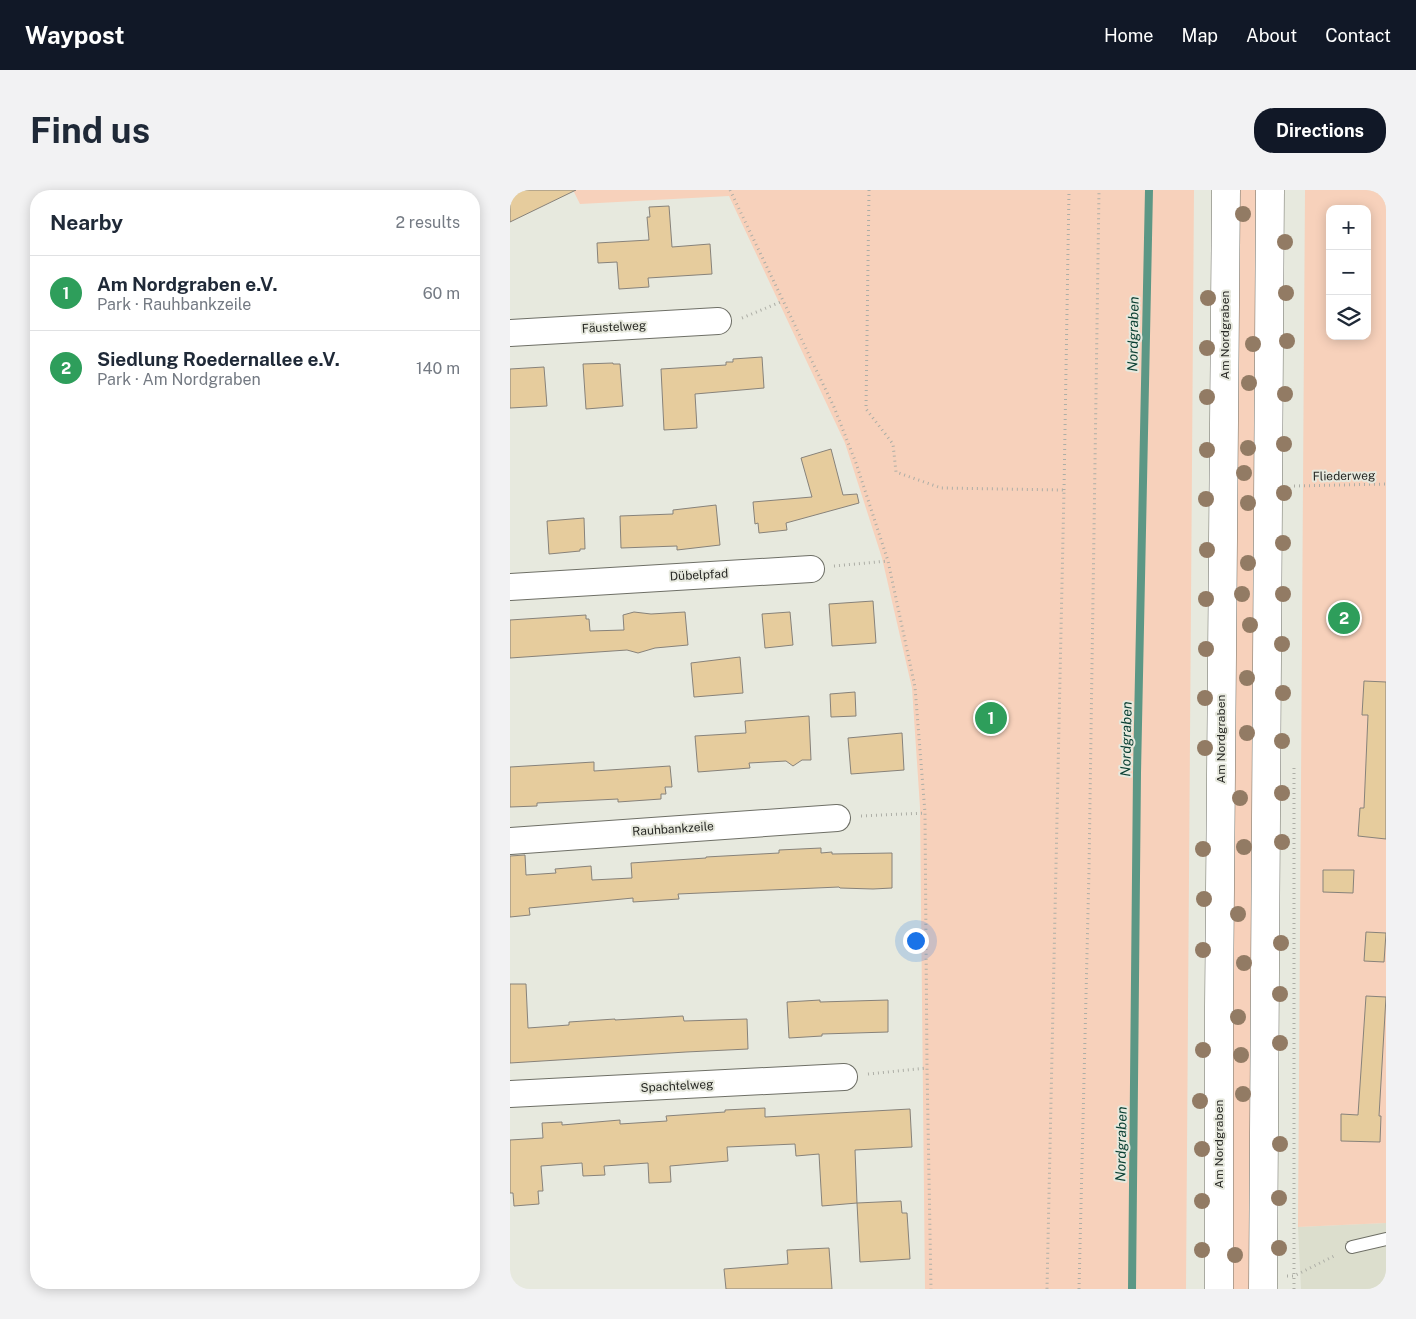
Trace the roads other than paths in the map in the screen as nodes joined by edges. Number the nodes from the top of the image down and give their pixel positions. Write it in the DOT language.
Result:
graph roads {
  1 [pos="1226,190"];
  2 [pos="1270,190"];
  3 [pos="718,321"];
  4 [pos="510,333"];
  5 [pos="811,569"];
  6 [pos="510,587"];
  7 [pos="837,818"];
  8 [pos="510,841"];
  9 [pos="844,1077"];
  10 [pos="510,1094"];
  11 [pos="1386,1239"];
  12 [pos="1352,1247"];
  13 [pos="1218,1289"];
  14 [pos="1263,1289"];
  1 -- 13 [label="main road, Am Nordgraben"];
  2 -- 14 [label="main road"];
  3 -- 4 [label="street, Fäustelweg"];
  5 -- 6 [label="street, Dübelpfad"];
  7 -- 8 [label="street, Rauhbankzeile"];
  9 -- 10 [label="street, Spachtelweg"];
  11 -- 12 [label="lane"];
}
